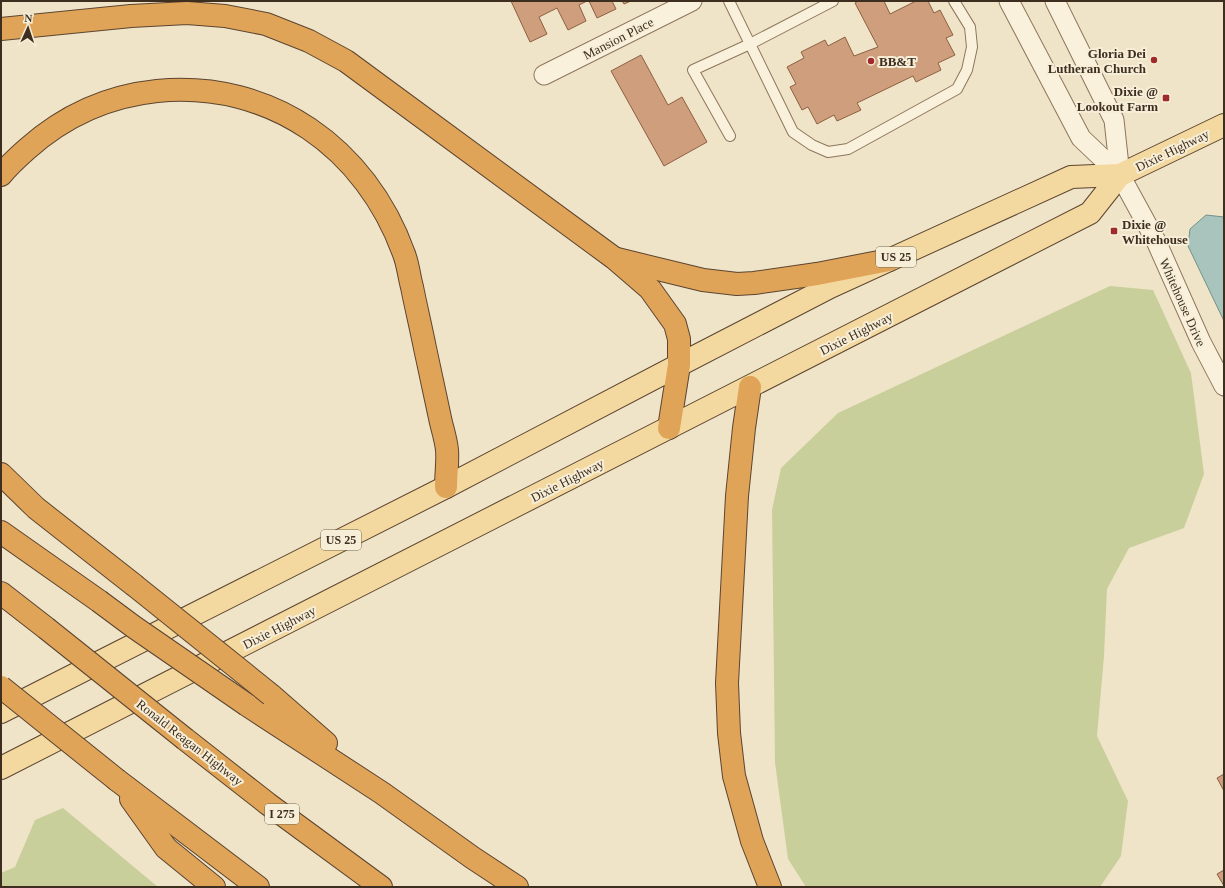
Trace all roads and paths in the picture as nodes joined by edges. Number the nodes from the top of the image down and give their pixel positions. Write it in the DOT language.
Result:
graph roads {
  1 [pos="692,1"];
  2 [pos="729,1"];
  3 [pos="833,1"];
  4 [pos="954,1"];
  5 [pos="1009,1"];
  6 [pos="1054,1"];
  7 [pos="1,29"];
  8 [pos="750,44"];
  9 [pos="544,75"];
  10 [pos="1224,125"];
  11 [pos="730,136"];
  12 [pos="1,175"];
  13 [pos="1120,175"];
  14 [pos="614,258"];
  15 [pos="889,260"];
  16 [pos="679,365"];
  17 [pos="1224,386"];
  18 [pos="750,387"];
  19 [pos="669,428"];
  20 [pos="1,474"];
  21 [pos="446,488"];
  22 [pos="1,532"];
  23 [pos="1,593"];
  24 [pos="1,687"];
  25 [pos="1,712"];
  26 [pos="1,768"];
  27 [pos="117,780"];
  28 [pos="382,793"];
  29 [pos="214,887"];
  30 [pos="258,887"];
  31 [pos="381,887"];
  32 [pos="517,887"];
  33 [pos="770,887"];
  1 -- 9 [label="street, Mansion Place"];
  2 -- 8 [label="lane"];
  3 -- 8 [label="lane"];
  4 -- 8 [label="lane"];
  5 -- 13 [label="street"];
  6 -- 13 [label="street"];
  7 -- 14 [label="highway"];
  8 -- 11 [label="lane"];
  10 -- 13 [label="main road, Dixie Highway / US 25"];
  12 -- 21 [label="highway"];
  13 -- 15 [label="main road, Dixie Highway / US 25"];
  13 -- 17 [label="street, Whitehouse Drive"];
  13 -- 18 [label="main road, Dixie Highway / US 25"];
  14 -- 15 [label="highway"];
  14 -- 16 [label="highway"];
  15 -- 16 [label="main road, Dixie Highway / US 25"];
  16 -- 19 [label="highway"];
  16 -- 21 [label="main road, Dixie Highway / US 25"];
  18 -- 19 [label="main road, Dixie Highway / US 25"];
  18 -- 33 [label="highway"];
  19 -- 26 [label="main road, Dixie Highway / US 25"];
  20 -- 28 [label="highway, bridge"];
  21 -- 25 [label="main road, Dixie Highway / US 25"];
  22 -- 28 [label="highway, bridge"];
  23 -- 31 [label="highway, Ronald Reagan Highway / I 275, bridge"];
  24 -- 27 [label="highway, bridge"];
  27 -- 29 [label="highway"];
  27 -- 30 [label="highway"];
  28 -- 32 [label="highway"];
}
